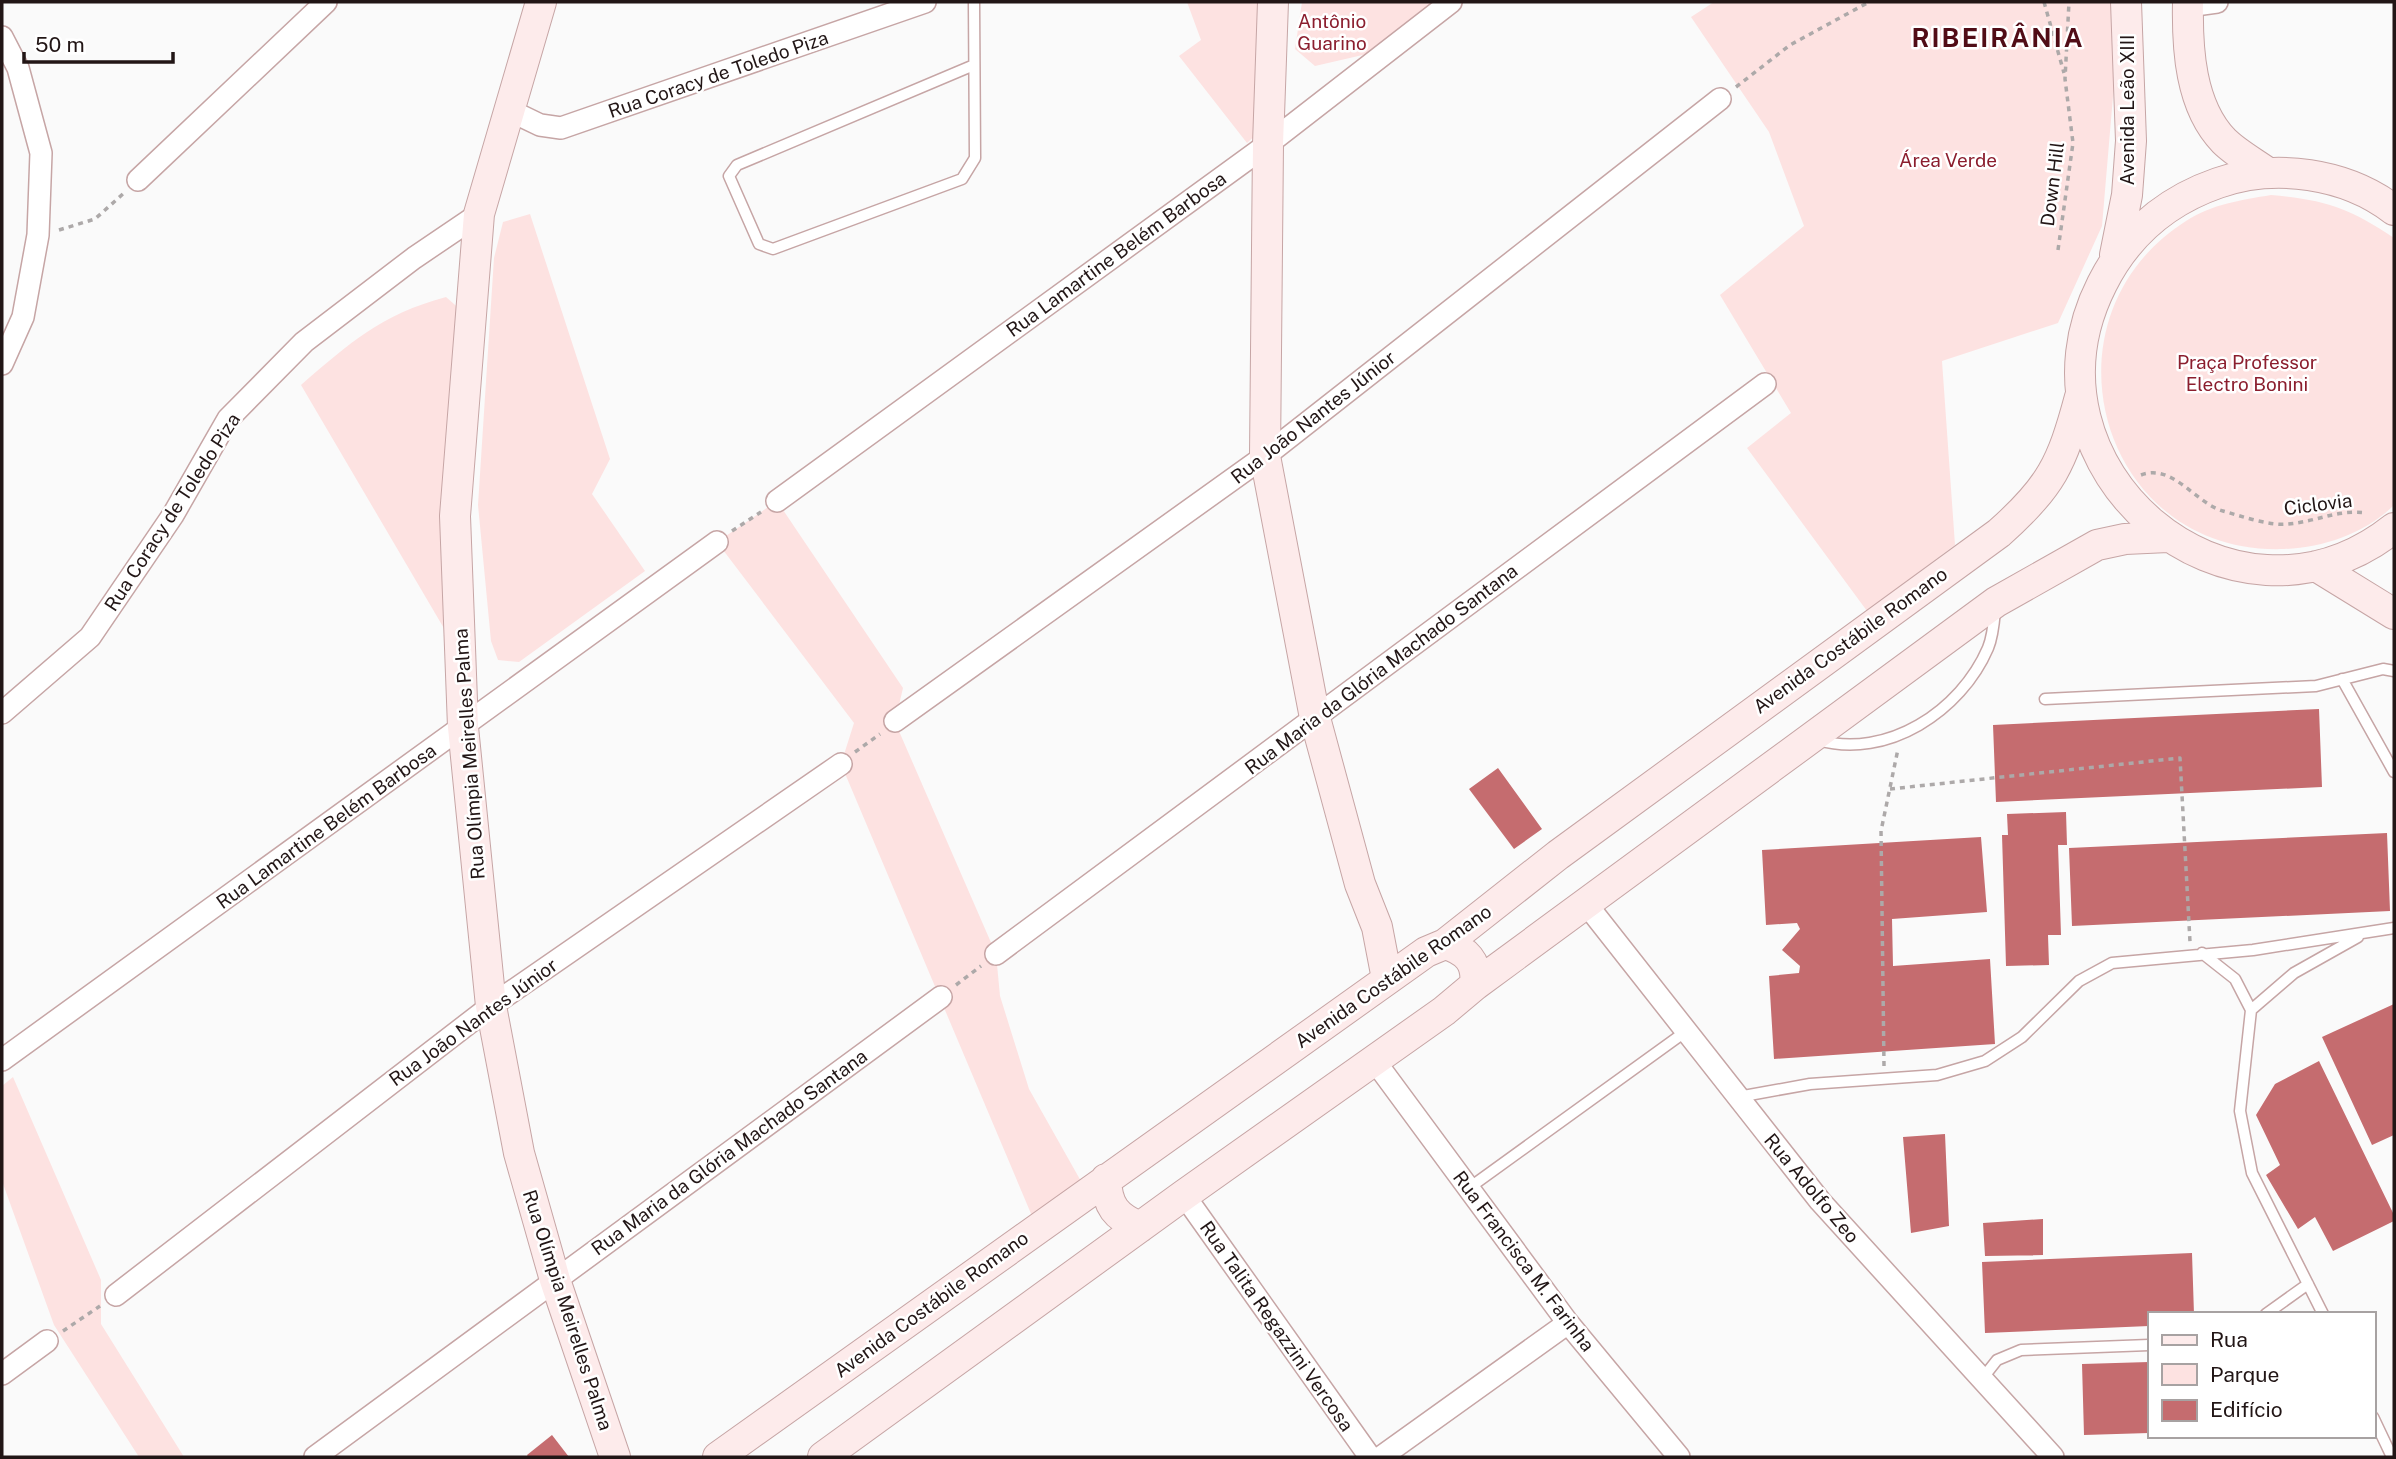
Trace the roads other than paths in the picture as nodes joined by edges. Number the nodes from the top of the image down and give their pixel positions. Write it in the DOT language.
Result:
graph roads {
  1 [pos="326,2"];
  2 [pos="541,2"];
  3 [pos="925,2"];
  4 [pos="974,2"];
  5 [pos="1273,2"];
  6 [pos="1451,2"];
  7 [pos="2126,2"];
  8 [pos="2217,2"];
  9 [pos="2188,4"];
  10 [pos="2,37"];
  11 [pos="974,65"];
  12 [pos="1720,99"];
  13 [pos="512,111"];
  14 [pos="1268,144"];
  15 [pos="2269,173"];
  16 [pos="138,180"];
  17 [pos="2394,210"];
  18 [pos="480,214"];
  19 [pos="2114,259"];
  20 [pos="2,364"];
  21 [pos="1765,384"];
  22 [pos="2080,397"];
  23 [pos="1265,456"];
  24 [pos="777,500"];
  25 [pos="2385,523"];
  26 [pos="2168,537"];
  27 [pos="717,542"];
  28 [pos="2316,566"];
  29 [pos="1996,602"];
  30 [pos="2394,614"];
  31 [pos="2394,671"];
  32 [pos="2342,679"];
  33 [pos="2045,699"];
  34 [pos="2,713"];
  35 [pos="1315,718"];
  36 [pos="895,722"];
  37 [pos="463,727"];
  38 [pos="1812,738"];
  39 [pos="841,764"];
  40 [pos="2394,772"];
  41 [pos="1587,905"];
  42 [pos="1377,927"];
  43 [pos="2394,928"];
  44 [pos="2365,932"];
  45 [pos="1435,948"];
  46 [pos="996,954"];
  47 [pos="2197,954"];
  48 [pos="1387,979"];
  49 [pos="1475,985"];
  50 [pos="942,997"];
  51 [pos="491,1006"];
  52 [pos="2251,1010"];
  53 [pos="1685,1032"];
  54 [pos="2,1060"];
  55 [pos="1374,1060"];
  56 [pos="1737,1097"];
  57 [pos="1106,1180"];
  58 [pos="1469,1188"];
  59 [pos="1184,1195"];
  60 [pos="1140,1227"];
  61 [pos="555,1280"];
  62 [pos="2308,1284"];
  63 [pos="116,1294"];
  64 [pos="2269,1312"];
  65 [pos="2322,1312"];
  66 [pos="1568,1323"];
  67 [pos="47,1341"];
  68 [pos="2148,1345"];
  69 [pos="2,1374"];
  70 [pos="1982,1379"];
  71 [pos="2375,1421"];
  72 [pos="315,1457"];
  73 [pos="616,1457"];
  74 [pos="719,1457"];
  75 [pos="824,1457"];
  76 [pos="1370,1457"];
  77 [pos="1381,1457"];
  78 [pos="1679,1457"];
  79 [pos="2053,1457"];
  80 [pos="2392,1457"];
  1 -- 16 [label="street"];
  2 -- 13 [label="main road, Rua Olímpia Meirelles Palma"];
  3 -- 13 [label="street, Rua Coracy de Toledo Piza"];
  4 -- 11 [label="lane"];
  5 -- 14 [label="main road"];
  6 -- 14 [label="street, Rua Lamartine Belém Barbosa"];
  7 -- 19 [label="main road, Avenida Leão XIII"];
  8 -- 9 [label="street"];
  9 -- 15 [label="main road"];
  10 -- 20 [label="street"];
  11 -- 11 [label="lane"];
  12 -- 23 [label="street, Rua João Nantes Júnior"];
  13 -- 18 [label="main road, Rua Olímpia Meirelles Palma"];
  14 -- 23 [label="main road"];
  14 -- 24 [label="street, Rua Lamartine Belém Barbosa"];
  15 -- 17 [label="main road"];
  15 -- 19 [label="main road"];
  18 -- 34 [label="street, Rua Coracy de Toledo Piza"];
  18 -- 37 [label="main road, Rua Olímpia Meirelles Palma"];
  19 -- 22 [label="main road"];
  21 -- 35 [label="street, Rua Maria da Glória Machado Santana"];
  22 -- 26 [label="main road"];
  22 -- 45 [label="main road, Avenida Costábile Romano"];
  23 -- 35 [label="main road"];
  23 -- 36 [label="street, Rua João Nantes Júnior"];
  25 -- 28 [label="main road"];
  26 -- 28 [label="main road"];
  26 -- 29 [label="main road"];
  27 -- 37 [label="street, Rua Lamartine Belém Barbosa"];
  28 -- 30 [label="main road"];
  29 -- 38 [label="main road"];
  29 -- 38 [label="lane"];
  31 -- 32 [label="lane"];
  32 -- 33 [label="lane"];
  32 -- 40 [label="lane"];
  35 -- 42 [label="main road"];
  35 -- 46 [label="street, Rua Maria da Glória Machado Santana"];
  37 -- 51 [label="main road, Rua Olímpia Meirelles Palma"];
  37 -- 54 [label="street, Rua Lamartine Belém Barbosa"];
  38 -- 41 [label="main road"];
  39 -- 51 [label="street, Rua João Nantes Júnior"];
  41 -- 49 [label="main road"];
  41 -- 53 [label="street, Rua Adolfo Zeo"];
  42 -- 45 [label="main road"];
  42 -- 48 [label="main road"];
  43 -- 44 [label="lane"];
  44 -- 47 [label="lane"];
  44 -- 52 [label="lane"];
  45 -- 48 [label="main road, Avenida Costábile Romano"];
  45 -- 49 [label="main road"];
  47 -- 52 [label="lane"];
  47 -- 56 [label="lane"];
  48 -- 57 [label="main road, Avenida Costábile Romano"];
  49 -- 55 [label="main road"];
  50 -- 61 [label="street, Rua Maria da Glória Machado Santana"];
  51 -- 61 [label="main road, Rua Olímpia Meirelles Palma"];
  51 -- 63 [label="street, Rua João Nantes Júnior"];
  52 -- 62 [label="lane"];
  53 -- 56 [label="street, Rua Adolfo Zeo"];
  53 -- 58 [label="lane"];
  55 -- 58 [label="street, Rua Francisca M. Farinha"];
  55 -- 59 [label="main road"];
  56 -- 70 [label="street, Rua Adolfo Zeo"];
  57 -- 60 [label="main road"];
  57 -- 74 [label="main road, Avenida Costábile Romano"];
  58 -- 66 [label="street, Rua Francisca M. Farinha"];
  59 -- 60 [label="main road"];
  59 -- 76 [label="street, Rua Talita Regazzini Vercosa"];
  60 -- 75 [label="main road"];
  61 -- 72 [label="street, Rua Maria da Glória Machado Santana"];
  61 -- 73 [label="main road, Rua Olímpia Meirelles Palma"];
  62 -- 64 [label="lane"];
  62 -- 65 [label="lane"];
  66 -- 77 [label="street"];
  66 -- 78 [label="street, Rua Francisca M. Farinha"];
  67 -- 69 [label="street"];
  68 -- 70 [label="lane"];
  70 -- 79 [label="street, Rua Adolfo Zeo"];
  71 -- 80 [label="lane"];
}
